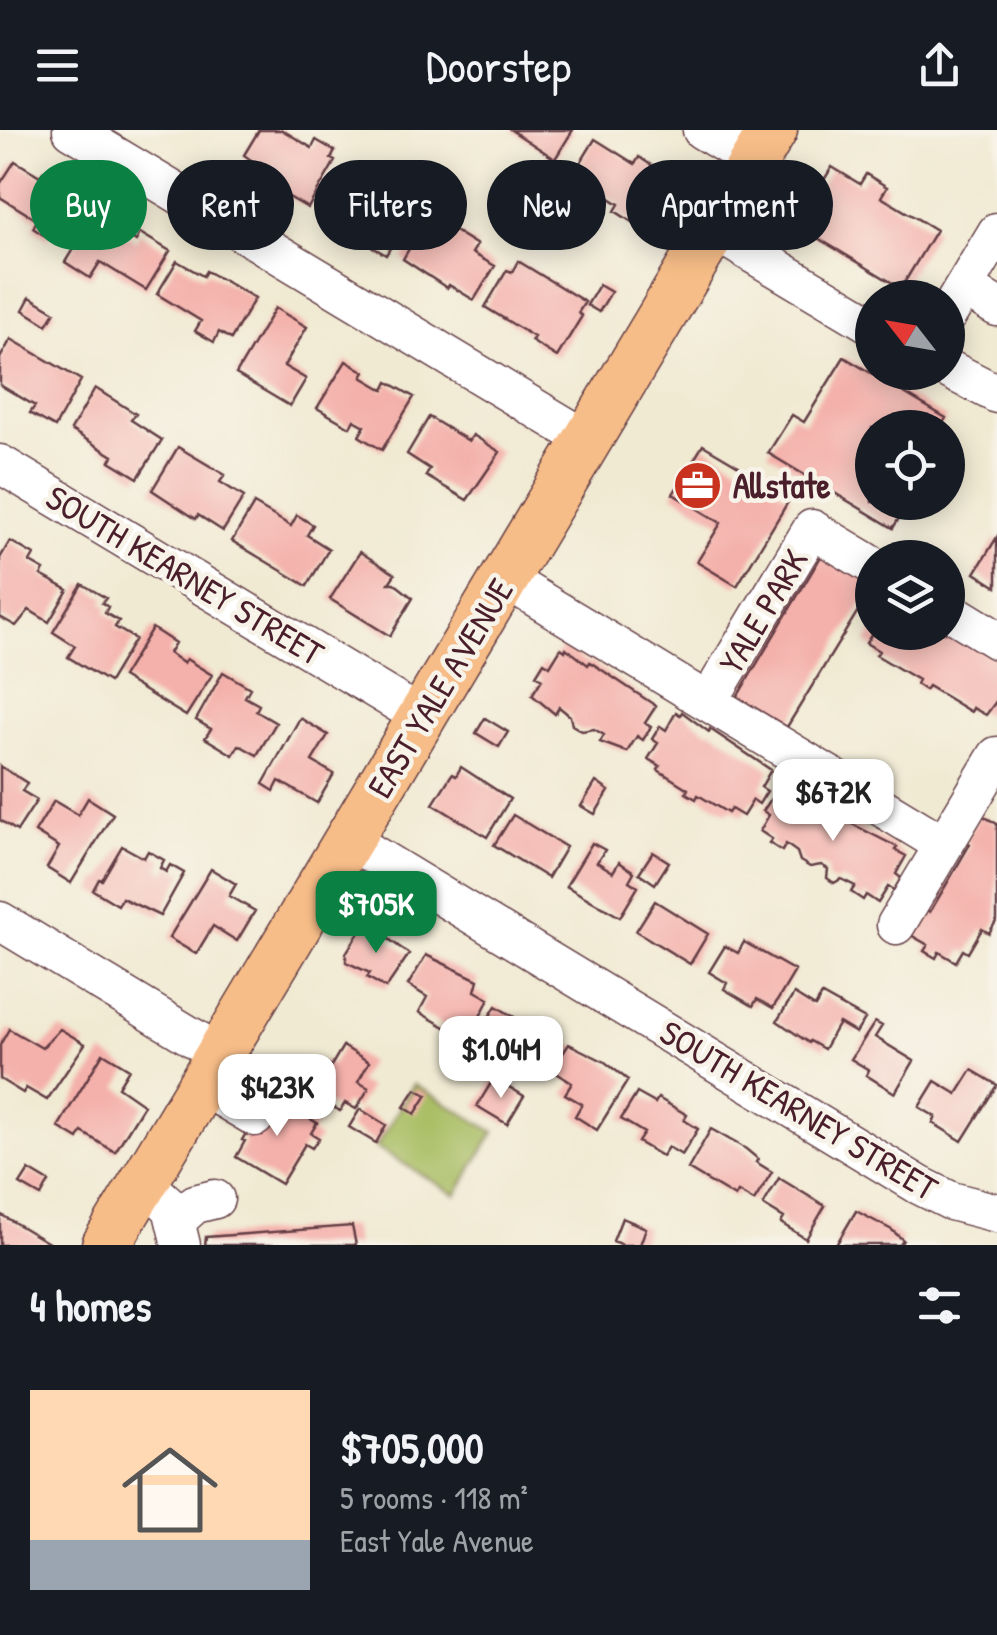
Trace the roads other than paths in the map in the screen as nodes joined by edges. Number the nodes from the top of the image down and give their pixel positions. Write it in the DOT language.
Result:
graph roads {
  1 [pos="72,130"];
  2 [pos="702,130"];
  3 [pos="764,146"];
  4 [pos="997,232"];
  5 [pos="700,250"];
  6 [pos="746,250"];
  7 [pos="965,285"];
  8 [pos="965,301"];
  9 [pos="997,306"];
  10 [pos="855,315"];
  11 [pos="965,378"];
  12 [pos="997,394"];
  13 [pos="588,440"];
  14 [pos="0,464"];
  15 [pos="855,555"];
  16 [pos="505,579"];
  17 [pos="965,620"];
  18 [pos="997,640"];
  19 [pos="708,702"];
  20 [pos="422,717"];
  21 [pos="997,756"];
  22 [pos="349,840"];
  23 [pos="944,845"];
  24 [pos="0,921"];
  25 [pos="896,924"];
  26 [pos="210,1070"];
  27 [pos="255,1117"];
  28 [pos="143,1182"];
  29 [pos="215,1199"];
  30 [pos="997,1213"];
  31 [pos="179,1232"];
  32 [pos="106,1245"];
  1 -- 13 [label="street"];
  2 -- 3 [label="street"];
  4 -- 7 [label="street"];
  5 -- 13 [label="main road, EAST YALE AVENUE"];
  6 -- 10 [label="street"];
  8 -- 9 [label="street"];
  11 -- 12 [label="street"];
  13 -- 16 [label="main road, EAST YALE AVENUE"];
  14 -- 20 [label="street, SOUTH KEARNEY STREET"];
  15 -- 19 [label="street, YALE PARK"];
  16 -- 19 [label="street, YALE PARK"];
  16 -- 20 [label="main road, EAST YALE AVENUE"];
  17 -- 18 [label="street"];
  19 -- 23 [label="street, YALE PARK"];
  20 -- 22 [label="main road, EAST YALE AVENUE"];
  21 -- 23 [label="street"];
  22 -- 26 [label="main road, EAST YALE AVENUE"];
  22 -- 30 [label="street, SOUTH KEARNEY STREET"];
  23 -- 25 [label="street"];
  24 -- 26 [label="street"];
  26 -- 27 [label="street"];
  26 -- 28 [label="main road, EAST YALE AVENUE"];
  28 -- 31 [label="street"];
  28 -- 32 [label="main road, EAST YALE AVENUE"];
  29 -- 31 [label="street"];
}
